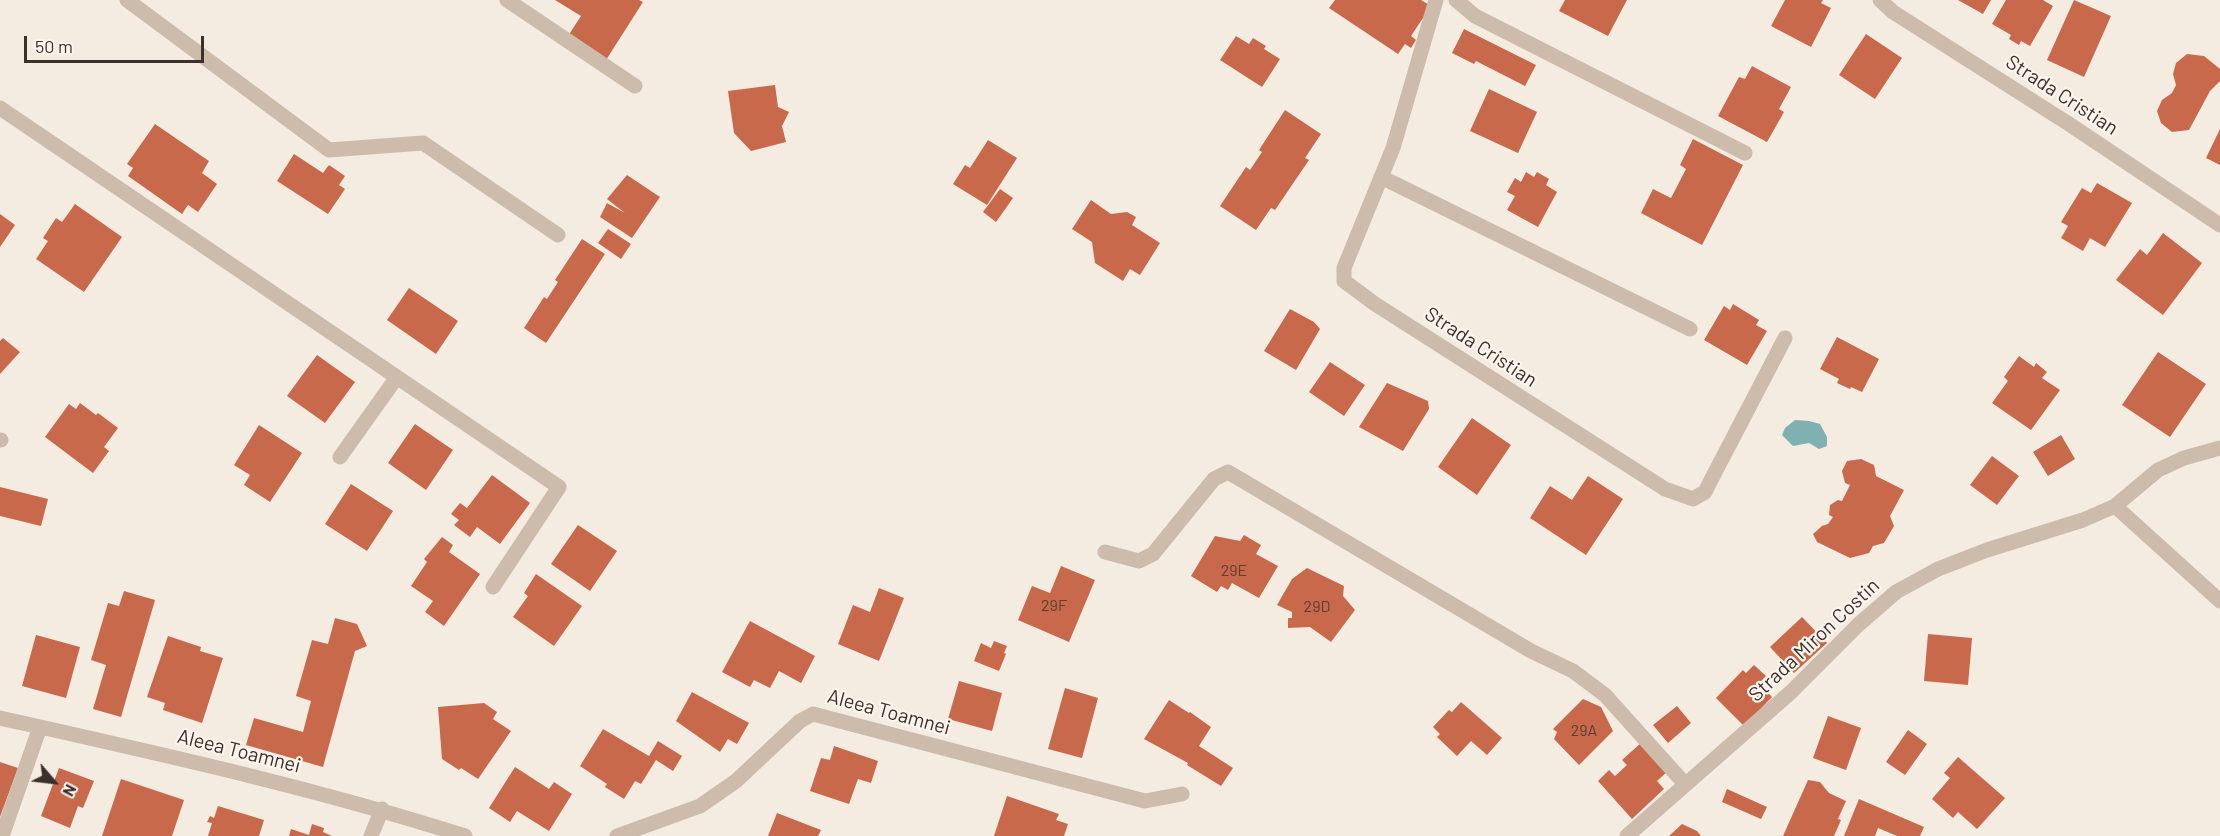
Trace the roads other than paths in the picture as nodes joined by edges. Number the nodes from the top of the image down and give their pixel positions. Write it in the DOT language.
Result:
graph roads {
  1 [pos="127,0"];
  2 [pos="507,0"];
  3 [pos="1436,0"];
  4 [pos="1456,0"];
  5 [pos="1880,0"];
  6 [pos="635,86"];
  7 [pos="0,108"];
  8 [pos="1745,153"];
  9 [pos="1381,177"];
  10 [pos="2220,225"];
  11 [pos="558,235"];
  12 [pos="1690,329"];
  13 [pos="1785,338"];
  14 [pos="397,377"];
  15 [pos="2220,448"];
  16 [pos="340,457"];
  17 [pos="2115,506"];
  18 [pos="1105,552"];
  19 [pos="493,587"];
  20 [pos="2220,601"];
  21 [pos="0,718"];
  22 [pos="40,727"];
  23 [pos="1685,784"];
  24 [pos="1182,794"];
  25 [pos="382,809"];
  26 [pos="2,836"];
  27 [pos="371,836"];
  28 [pos="465,836"];
  29 [pos="617,836"];
  30 [pos="1627,836"];
  1 -- 11 [label="street"];
  2 -- 6 [label="street"];
  3 -- 9 [label="street, Strada Cristian"];
  4 -- 8 [label="street"];
  5 -- 10 [label="street, Strada Cristian"];
  7 -- 14 [label="street"];
  9 -- 12 [label="street"];
  9 -- 13 [label="street, Strada Cristian"];
  14 -- 16 [label="street"];
  14 -- 19 [label="street"];
  15 -- 17 [label="street, Strada Miron Costin"];
  17 -- 20 [label="street"];
  17 -- 23 [label="street, Strada Miron Costin"];
  18 -- 23 [label="street"];
  21 -- 22 [label="street, Aleea Toamnei"];
  22 -- 25 [label="street, Aleea Toamnei"];
  22 -- 26 [label="street"];
  23 -- 30 [label="street, Strada Miron Costin"];
  24 -- 29 [label="street, Aleea Toamnei"];
  25 -- 27 [label="street"];
  25 -- 28 [label="street, Aleea Toamnei"];
}
